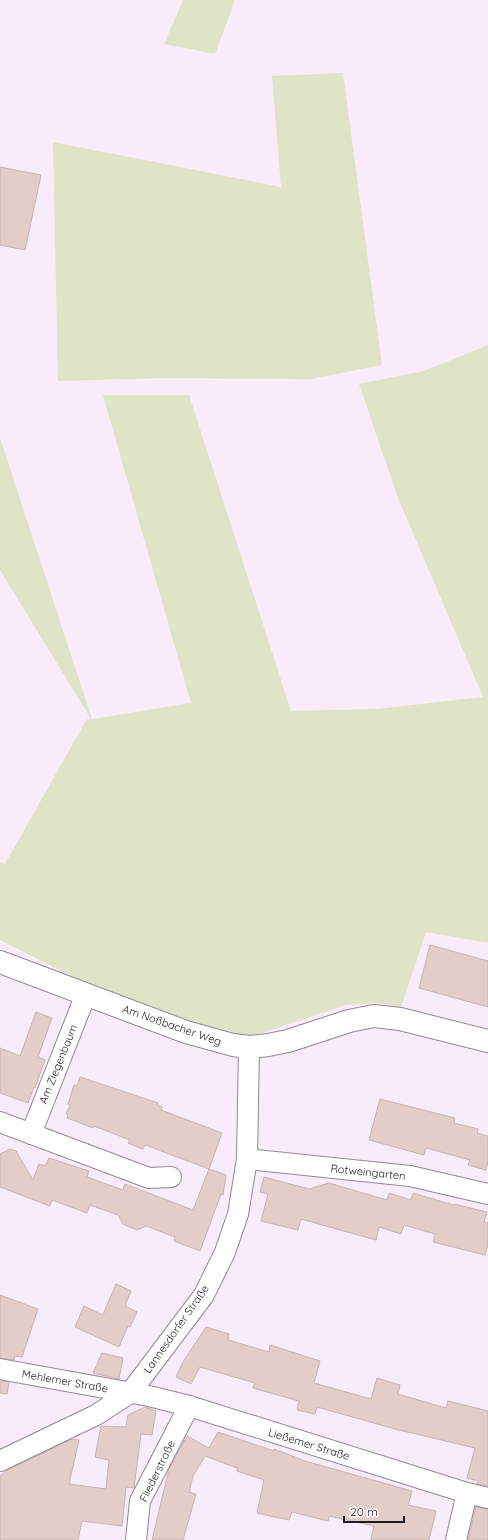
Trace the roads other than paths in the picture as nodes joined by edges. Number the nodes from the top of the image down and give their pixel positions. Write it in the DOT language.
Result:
graph roads {
  1 [pos="0,962"];
  2 [pos="86,994"];
  3 [pos="488,1041"];
  4 [pos="249,1048"];
  5 [pos="0,1122"];
  6 [pos="31,1134"];
  7 [pos="247,1159"];
  8 [pos="171,1177"];
  9 [pos="488,1194"];
  10 [pos="0,1369"];
  11 [pos="130,1393"];
  12 [pos="189,1406"];
  13 [pos="0,1462"];
  14 [pos="467,1493"];
  15 [pos="488,1498"];
  16 [pos="136,1540"];
  17 [pos="456,1540"];
  1 -- 2 [label="street, Am Noßbacher Weg"];
  2 -- 4 [label="street, Am Noßbacher Weg"];
  2 -- 6 [label="street, Am Ziegenbaum"];
  3 -- 4 [label="street, Am Noßbacher Weg"];
  4 -- 7 [label="street, Lannesdorfer Straße"];
  5 -- 6 [label="street"];
  6 -- 8 [label="street"];
  7 -- 9 [label="street, Rotweingarten"];
  7 -- 11 [label="street, Lannesdorfer Straße"];
  10 -- 11 [label="street, Mehlemer Straße"];
  11 -- 12 [label="street, Ließemer Straße"];
  11 -- 13 [label="street, Lannesdorfer Straße"];
  12 -- 14 [label="street, Ließemer Straße"];
  12 -- 16 [label="street, Fliederstraße"];
  14 -- 15 [label="street, Ließemer Straße"];
  14 -- 17 [label="street"];
}
